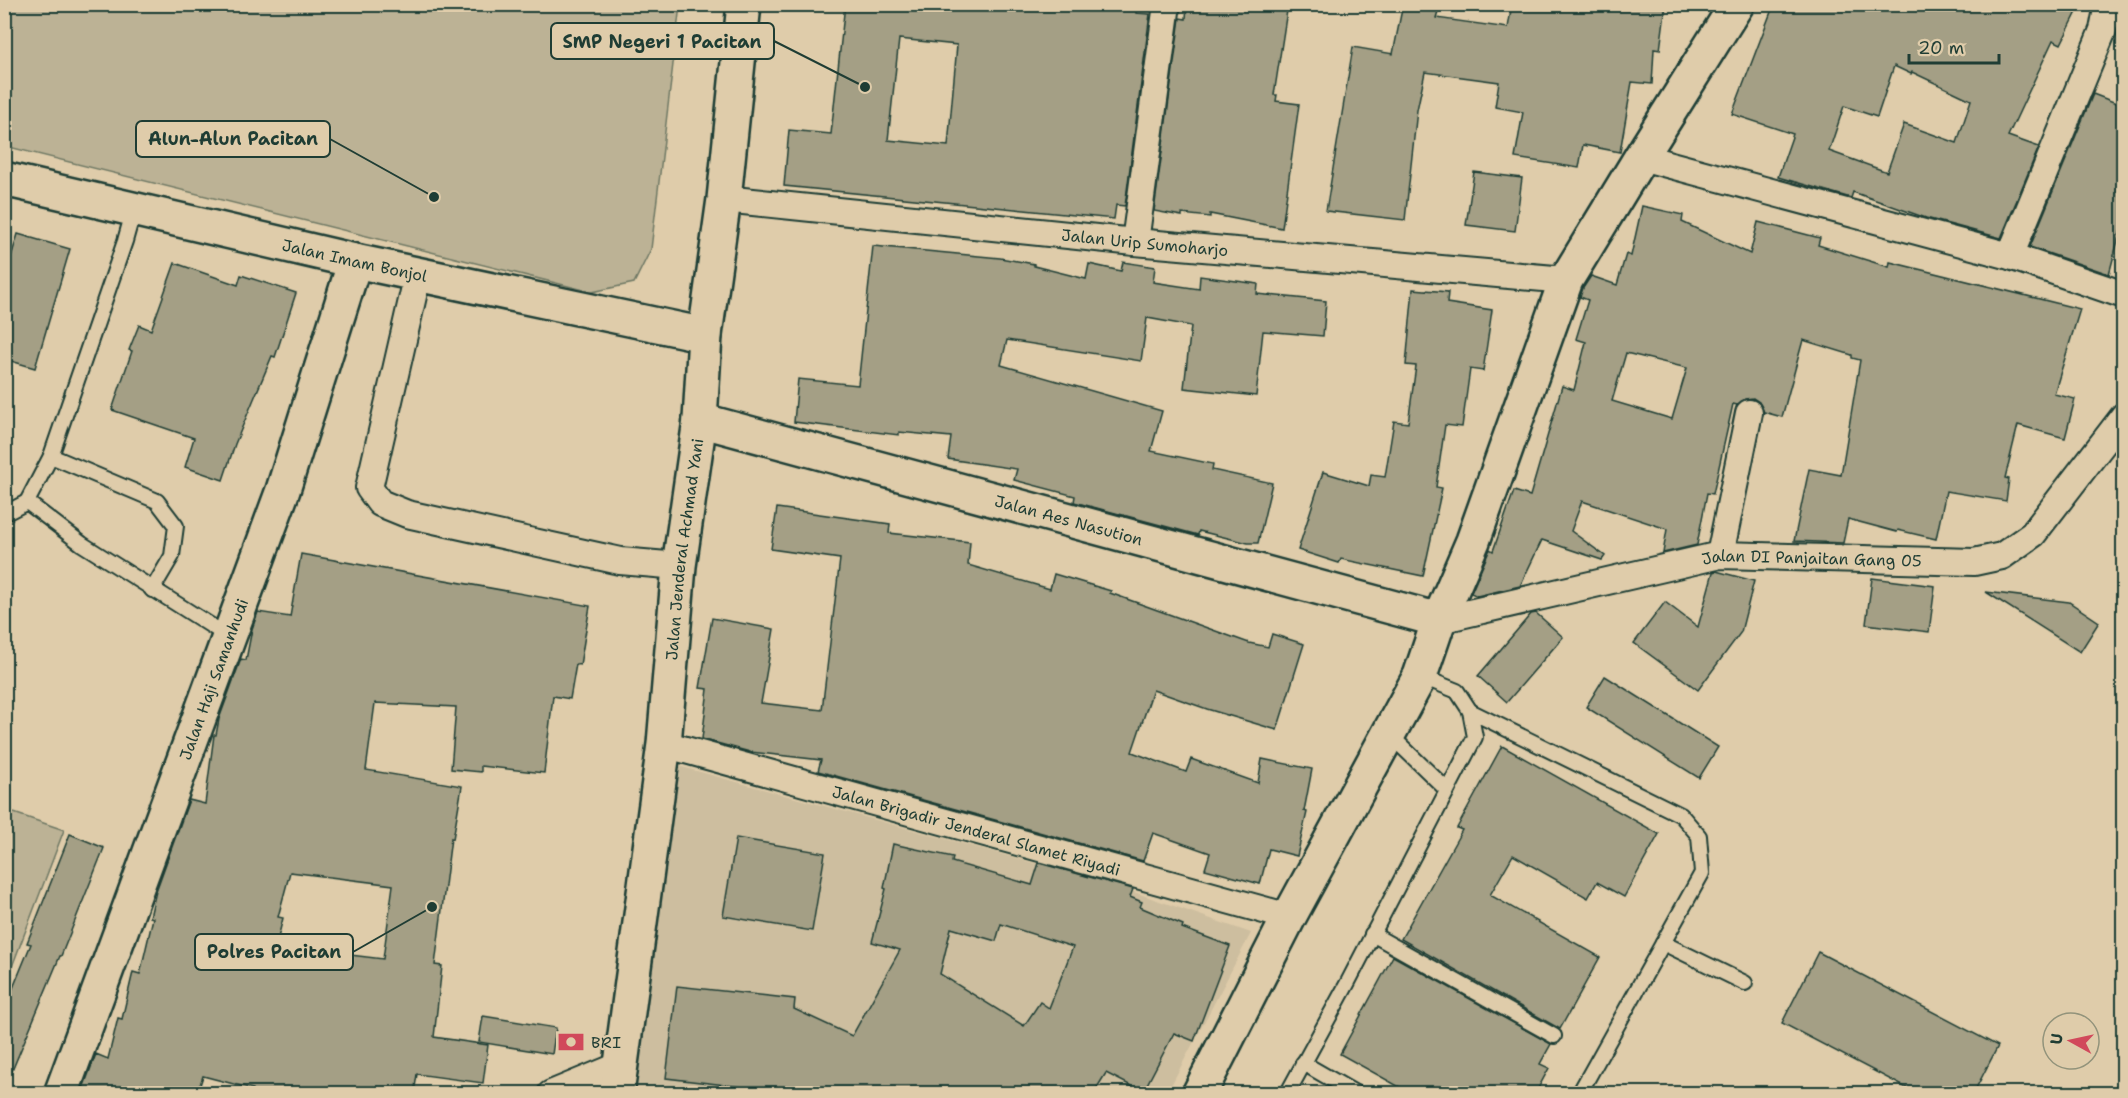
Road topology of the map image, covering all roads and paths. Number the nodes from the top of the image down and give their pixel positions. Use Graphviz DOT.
graph roads {
  1 [pos="744,4"];
  2 [pos="1167,4"];
  3 [pos="1737,4"];
  4 [pos="2108,4"];
  5 [pos="1641,157"];
  6 [pos="4,179"];
  7 [pos="724,199"];
  8 [pos="134,209"];
  9 [pos="1135,242"];
  10 [pos="2010,256"];
  11 [pos="355,261"];
  12 [pos="418,274"];
  13 [pos="1566,280"];
  14 [pos="2124,295"];
  15 [pos="705,335"];
  16 [pos="1749,412"];
  17 [pos="2124,416"];
  18 [pos="700,420"];
  19 [pos="51,456"];
  20 [pos="27,502"];
  21 [pos="4,514"];
  22 [pos="1720,555"];
  23 [pos="679,566"];
  24 [pos="152,590"];
  25 [pos="1439,620"];
  26 [pos="229,637"];
  27 [pos="1420,676"];
  28 [pos="1470,711"];
  29 [pos="1389,734"];
  30 [pos="664,744"];
  31 [pos="1447,789"];
  32 [pos="1289,917"];
  33 [pos="1372,934"];
  34 [pos="1663,943"];
  35 [pos="1745,983"];
  36 [pos="1554,1036"];
  37 [pos="1303,1063"];
  38 [pos="619,1079"];
  39 [pos="61,1094"];
  40 [pos="551,1094"];
  41 [pos="1198,1094"];
  42 [pos="1287,1094"];
  43 [pos="1357,1094"];
  44 [pos="1580,1094"];
  1 -- 7 [label="street, Jalan Jenderal Achmad Yani"];
  2 -- 9 [label="street"];
  3 -- 5 [label="street"];
  4 -- 10 [label="street"];
  5 -- 10 [label="street"];
  5 -- 13 [label="street"];
  6 -- 8 [label="street, Jalan Imam Bonjol"];
  7 -- 9 [label="street, Jalan Urip Sumoharjo"];
  7 -- 15 [label="street, Jalan Jenderal Achmad Yani"];
  8 -- 11 [label="street, Jalan Imam Bonjol"];
  8 -- 19 [label="lane"];
  9 -- 13 [label="street, Jalan Urip Sumoharjo"];
  10 -- 14 [label="street"];
  11 -- 12 [label="street, Jalan Imam Bonjol"];
  11 -- 26 [label="street, Jalan Haji Samanhudi"];
  12 -- 15 [label="street, Jalan Imam Bonjol"];
  12 -- 23 [label="street"];
  13 -- 25 [label="street"];
  15 -- 18 [label="street, Jalan Jenderal Achmad Yani"];
  16 -- 22 [label="street"];
  17 -- 22 [label="street, Jalan DI Panjaitan Gang 05"];
  18 -- 23 [label="street, Jalan Jenderal Achmad Yani"];
  18 -- 25 [label="street, Jalan Aes Nasution"];
  19 -- 20 [label="lane"];
  19 -- 24 [label="lane"];
  20 -- 21 [label="lane"];
  20 -- 24 [label="lane"];
  22 -- 25 [label="street, Jalan DI Panjaitan Gang 05"];
  23 -- 30 [label="street, Jalan Jenderal Achmad Yani"];
  24 -- 26 [label="lane"];
  25 -- 27 [label="street"];
  26 -- 39 [label="street, Jalan Haji Samanhudi"];
  27 -- 28 [label="lane"];
  27 -- 29 [label="street"];
  28 -- 31 [label="lane"];
  28 -- 34 [label="lane"];
  29 -- 31 [label="lane"];
  29 -- 32 [label="street"];
  30 -- 32 [label="street, Jalan Brigadir Jenderal Slamet Riyadi"];
  30 -- 38 [label="street, Jalan Jenderal Achmad Yani"];
  31 -- 33 [label="lane"];
  32 -- 41 [label="street"];
  33 -- 36 [label="lane"];
  33 -- 37 [label="lane"];
  34 -- 35 [label="lane"];
  34 -- 44 [label="lane"];
  37 -- 42 [label="lane"];
  37 -- 43 [label="lane"];
  38 -- 40 [label="street"];
}
